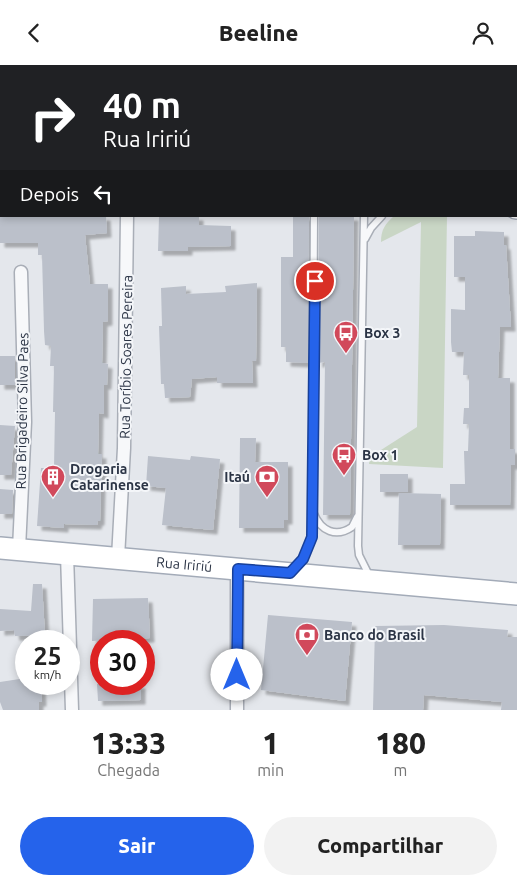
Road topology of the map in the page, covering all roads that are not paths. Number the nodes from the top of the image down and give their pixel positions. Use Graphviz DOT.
graph roads {
  1 [pos="128,217"];
  2 [pos="314,217"];
  3 [pos="364,217"];
  4 [pos="381,217"];
  5 [pos="365,240"];
  6 [pos="22,272"];
  7 [pos="313,511"];
  8 [pos="358,512"];
  9 [pos="9,548"];
  10 [pos="67,554"];
  11 [pos="118,558"];
  12 [pos="238,569"];
  13 [pos="290,573"];
  14 [pos="372,581"];
  15 [pos="517,594"];
  16 [pos="72,710"];
  17 [pos="236,710"];
  1 -- 11 [label="street, Rua Toríbio Soares Pereira"];
  2 -- 7 [label="lane"];
  3 -- 5 [label="lane"];
  4 -- 5 [label="lane"];
  5 -- 8 [label="lane"];
  6 -- 9 [label="street, Rua Brigadeiro Silva Paes"];
  7 -- 8 [label="lane"];
  7 -- 13 [label="lane"];
  8 -- 14 [label="lane"];
  9 -- 10 [label="main road, Rua Iririú"];
  10 -- 11 [label="main road, Rua Iririú"];
  10 -- 16 [label="street"];
  11 -- 12 [label="main road, Rua Iririú"];
  12 -- 13 [label="main road, Rua Iririú"];
  12 -- 17 [label="street"];
  13 -- 14 [label="main road, Rua Iririú"];
  14 -- 15 [label="main road, Rua Iririú"];
}
